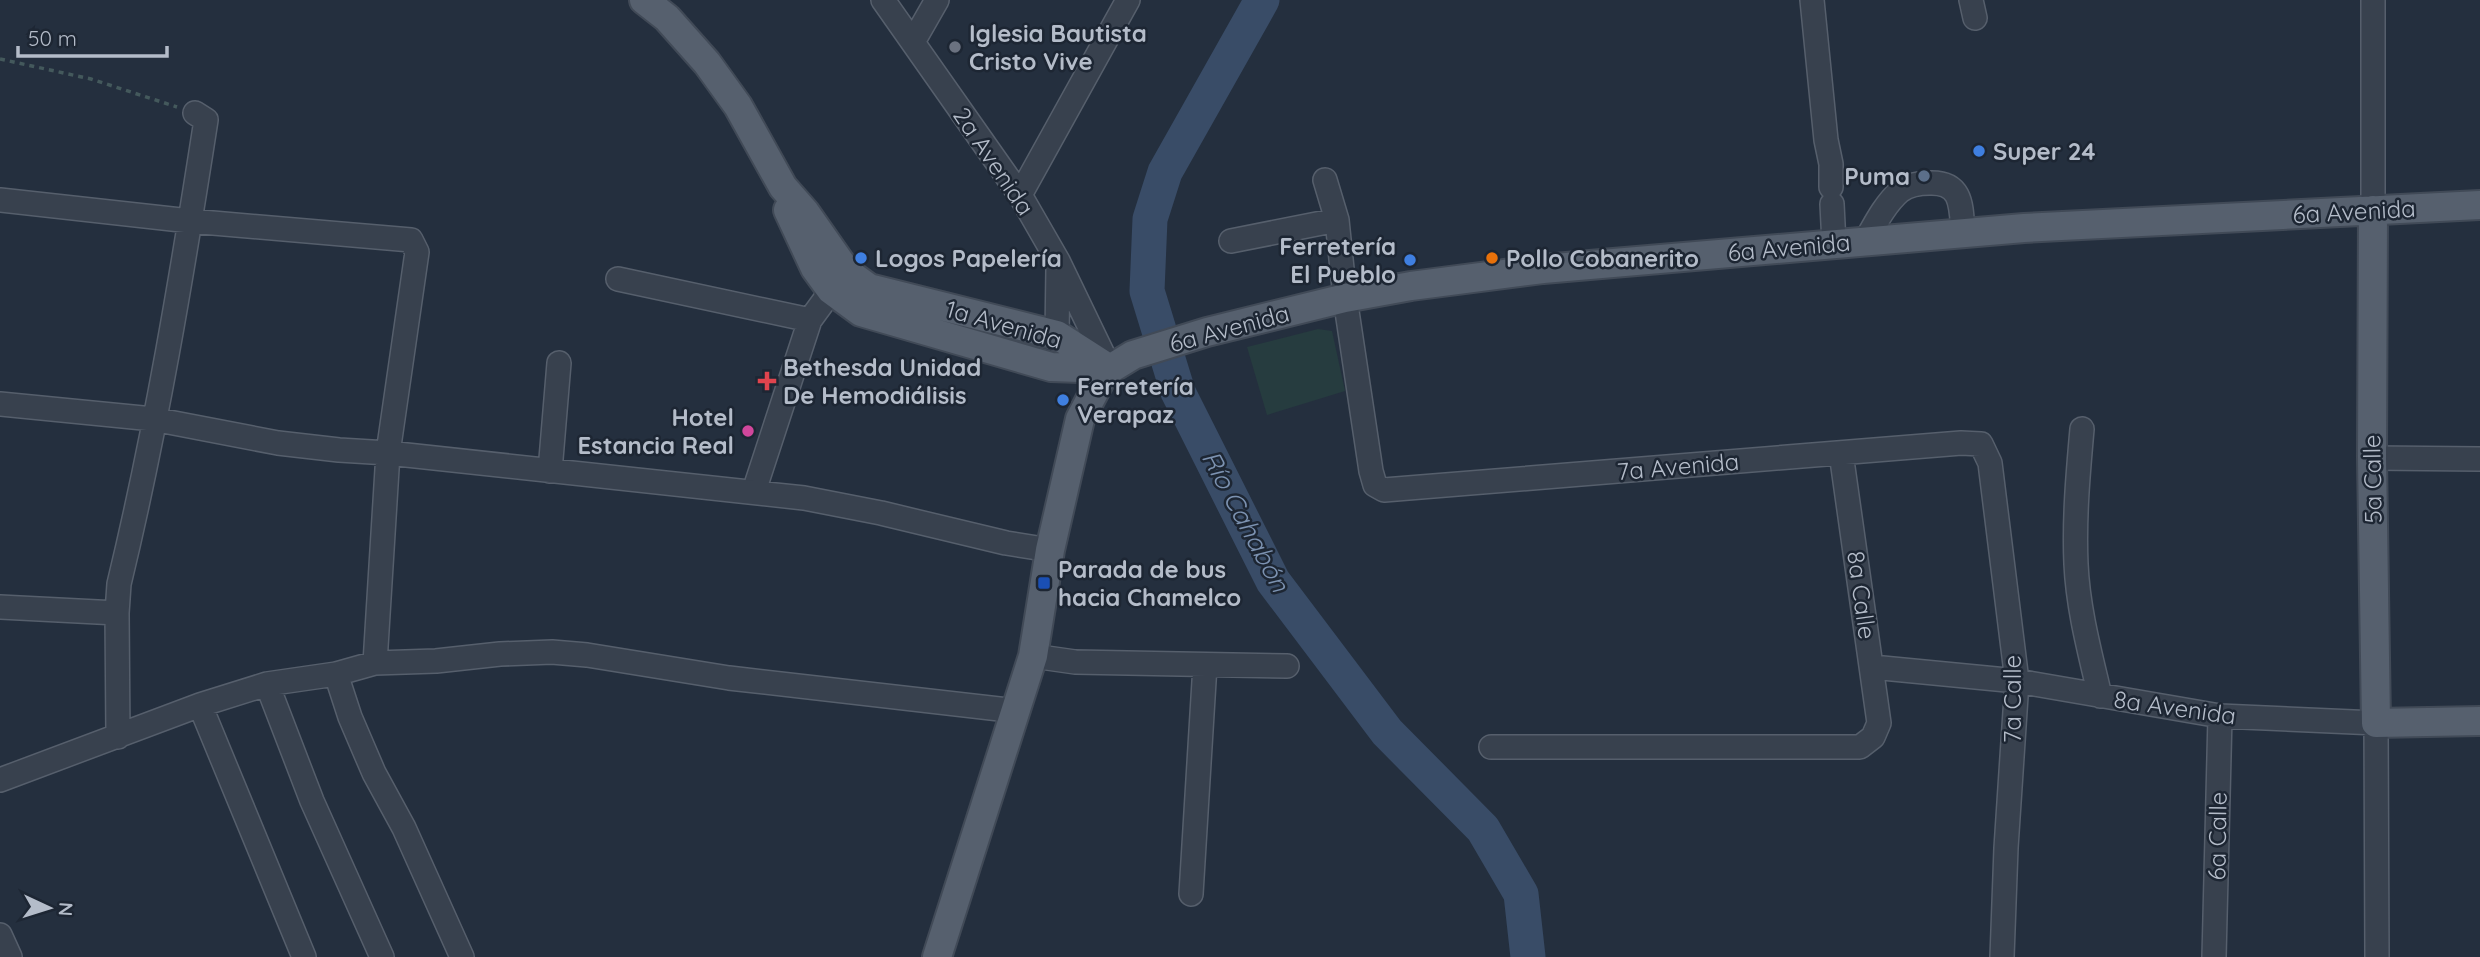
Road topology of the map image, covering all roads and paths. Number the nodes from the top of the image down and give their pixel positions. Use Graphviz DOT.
graph roads {
  1 [pos="644,0"];
  2 [pos="883,0"];
  3 [pos="937,0"];
  4 [pos="1128,0"];
  5 [pos="1812,0"];
  6 [pos="2373,0"];
  7 [pos="913,42"];
  8 [pos="0,59"];
  9 [pos="195,113"];
  10 [pos="1325,180"];
  11 [pos="1020,195"];
  12 [pos="1,204"];
  13 [pos="2480,205"];
  14 [pos="2373,210"];
  15 [pos="1336,220"];
  16 [pos="190,221"];
  17 [pos="1963,233"];
  18 [pos="1866,240"];
  19 [pos="1231,241"];
  20 [pos="1834,244"];
  21 [pos="1058,261"];
  22 [pos="618,279"];
  23 [pos="839,281"];
  24 [pos="1345,298"];
  25 [pos="810,320"];
  26 [pos="1057,335"];
  27 [pos="1122,362"];
  28 [pos="559,363"];
  29 [pos="0,404"];
  30 [pos="153,419"];
  31 [pos="2082,429"];
  32 [pos="1981,444"];
  33 [pos="388,453"];
  34 [pos="1842,453"];
  35 [pos="2372,458"];
  36 [pos="2480,459"];
  37 [pos="550,471"];
  38 [pos="754,491"];
  39 [pos="1050,550"];
  40 [pos="0,607"];
  41 [pos="117,613"];
  42 [pos="1033,656"];
  43 [pos="375,663"];
  44 [pos="1205,665"];
  45 [pos="1287,666"];
  46 [pos="1872,667"];
  47 [pos="336,674"];
  48 [pos="2017,681"];
  49 [pos="267,684"];
  50 [pos="2100,696"];
  51 [pos="200,705"];
  52 [pos="1017,711"];
  53 [pos="2220,716"];
  54 [pos="2480,721"];
  55 [pos="2376,723"];
  56 [pos="118,737"];
  57 [pos="1491,747"];
  58 [pos="0,780"];
  59 [pos="1191,894"];
  60 [pos="0,935"];
  61 [pos="10,957"];
  62 [pos="304,957"];
  63 [pos="382,957"];
  64 [pos="462,957"];
  65 [pos="937,957"];
  66 [pos="2002,957"];
  67 [pos="2214,957"];
  68 [pos="2376,957"];
  1 -- 23 [label="main road, 1a Avenida"];
  2 -- 7 [label="street, 2a Avenida"];
  3 -- 7 [label="street"];
  4 -- 11 [label="street"];
  5 -- 20 [label="street"];
  6 -- 14 [label="street, 5a Calle"];
  7 -- 11 [label="street, 2a Avenida"];
  8 -- 9 [label="path"];
  9 -- 16 [label="street"];
  10 -- 15 [label="street"];
  11 -- 21 [label="street, 2a Avenida"];
  12 -- 16 [label="street"];
  13 -- 14 [label="main road, 6a Avenida"];
  14 -- 17 [label="main road, 6a Avenida"];
  14 -- 35 [label="main road, 5a Calle"];
  15 -- 19 [label="street"];
  15 -- 24 [label="street"];
  16 -- 30 [label="street"];
  16 -- 33 [label="street"];
  17 -- 18 [label="main road, 6a Avenida"];
  17 -- 18 [label="street"];
  18 -- 20 [label="main road, 6a Avenida"];
  20 -- 24 [label="main road, 6a Avenida"];
  21 -- 26 [label="street"];
  21 -- 27 [label="street, 2a Avenida"];
  22 -- 25 [label="street"];
  23 -- 25 [label="street"];
  23 -- 26 [label="main road, 1a Avenida"];
  23 -- 27 [label="main road, 1a Avenida"];
  24 -- 27 [label="main road, 6a Avenida"];
  24 -- 34 [label="street, 7a Avenida"];
  25 -- 38 [label="street"];
  26 -- 27 [label="main road, 1a Avenida"];
  27 -- 39 [label="main road"];
  28 -- 37 [label="street"];
  29 -- 30 [label="street"];
  30 -- 33 [label="street"];
  30 -- 41 [label="street"];
  31 -- 50 [label="street"];
  32 -- 34 [label="street, 7a Avenida"];
  32 -- 48 [label="street, 7a Calle"];
  33 -- 37 [label="street"];
  33 -- 43 [label="street"];
  34 -- 46 [label="street, 8a Calle"];
  35 -- 36 [label="street"];
  35 -- 55 [label="main road, 5a Calle"];
  37 -- 38 [label="street"];
  38 -- 39 [label="street"];
  39 -- 42 [label="main road"];
  40 -- 41 [label="street"];
  41 -- 56 [label="street"];
  42 -- 44 [label="street"];
  42 -- 52 [label="main road"];
  43 -- 47 [label="street"];
  43 -- 52 [label="street"];
  44 -- 45 [label="street"];
  44 -- 59 [label="street"];
  46 -- 48 [label="street, 8a Avenida"];
  46 -- 57 [label="street, 8a Calle"];
  47 -- 49 [label="street"];
  47 -- 64 [label="street"];
  48 -- 50 [label="street, 8a Avenida"];
  48 -- 66 [label="street, 7a Calle"];
  49 -- 51 [label="street"];
  49 -- 63 [label="street"];
  50 -- 53 [label="street, 8a Avenida"];
  51 -- 56 [label="street"];
  51 -- 62 [label="street"];
  52 -- 65 [label="main road"];
  53 -- 55 [label="street, 8a Avenida"];
  53 -- 67 [label="street, 6a Calle"];
  54 -- 55 [label="main road, 8a Avenida"];
  55 -- 68 [label="street, 5a Calle"];
  56 -- 58 [label="street"];
  60 -- 61 [label="street"];
}
